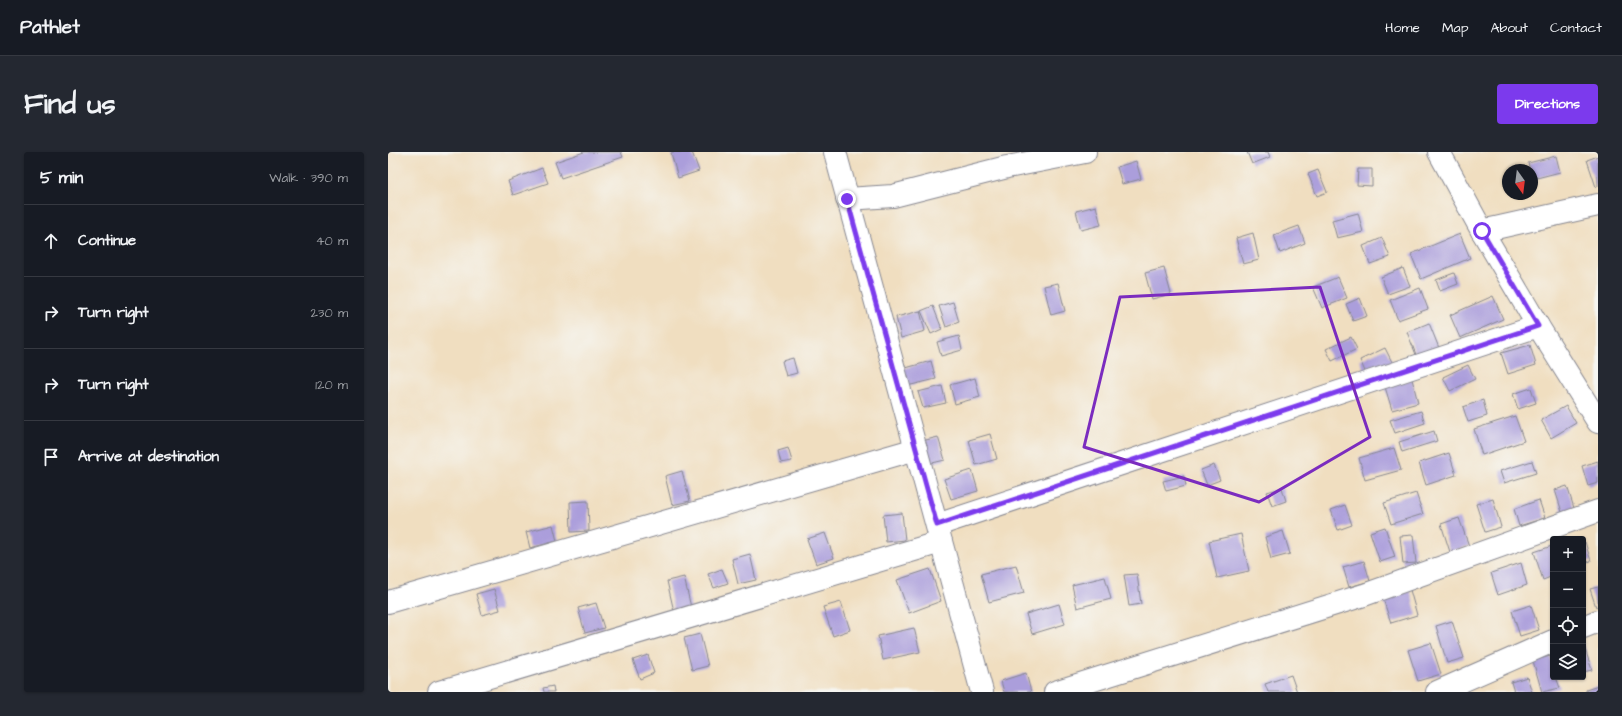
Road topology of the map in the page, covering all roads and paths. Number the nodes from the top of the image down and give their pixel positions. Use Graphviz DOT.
graph roads {
  1 [pos="834,152"];
  2 [pos="1084,152"];
  3 [pos="1439,152"];
  4 [pos="847,199"];
  5 [pos="1598,205"];
  6 [pos="1482,231"];
  7 [pos="1538,326"];
  8 [pos="1598,422"];
  9 [pos="916,449"];
  10 [pos="1598,511"];
  11 [pos="939,533"];
  12 [pos="388,602"];
  13 [pos="1598,621"];
  14 [pos="1586,626"];
  15 [pos="1550,642"];
  16 [pos="439,692"];
  17 [pos="982,692"];
  18 [pos="1055,692"];
  19 [pos="1437,692"];
  1 -- 4 [label="street"];
  2 -- 4 [label="street"];
  3 -- 6 [label="street"];
  4 -- 9 [label="street"];
  5 -- 6 [label="street"];
  6 -- 7 [label="street"];
  7 -- 8 [label="street"];
  7 -- 11 [label="street"];
  9 -- 11 [label="street"];
  9 -- 12 [label="street"];
  10 -- 18 [label="street"];
  11 -- 16 [label="street"];
  11 -- 17 [label="street"];
  13 -- 14 [label="street"];
  15 -- 19 [label="street"];
}
